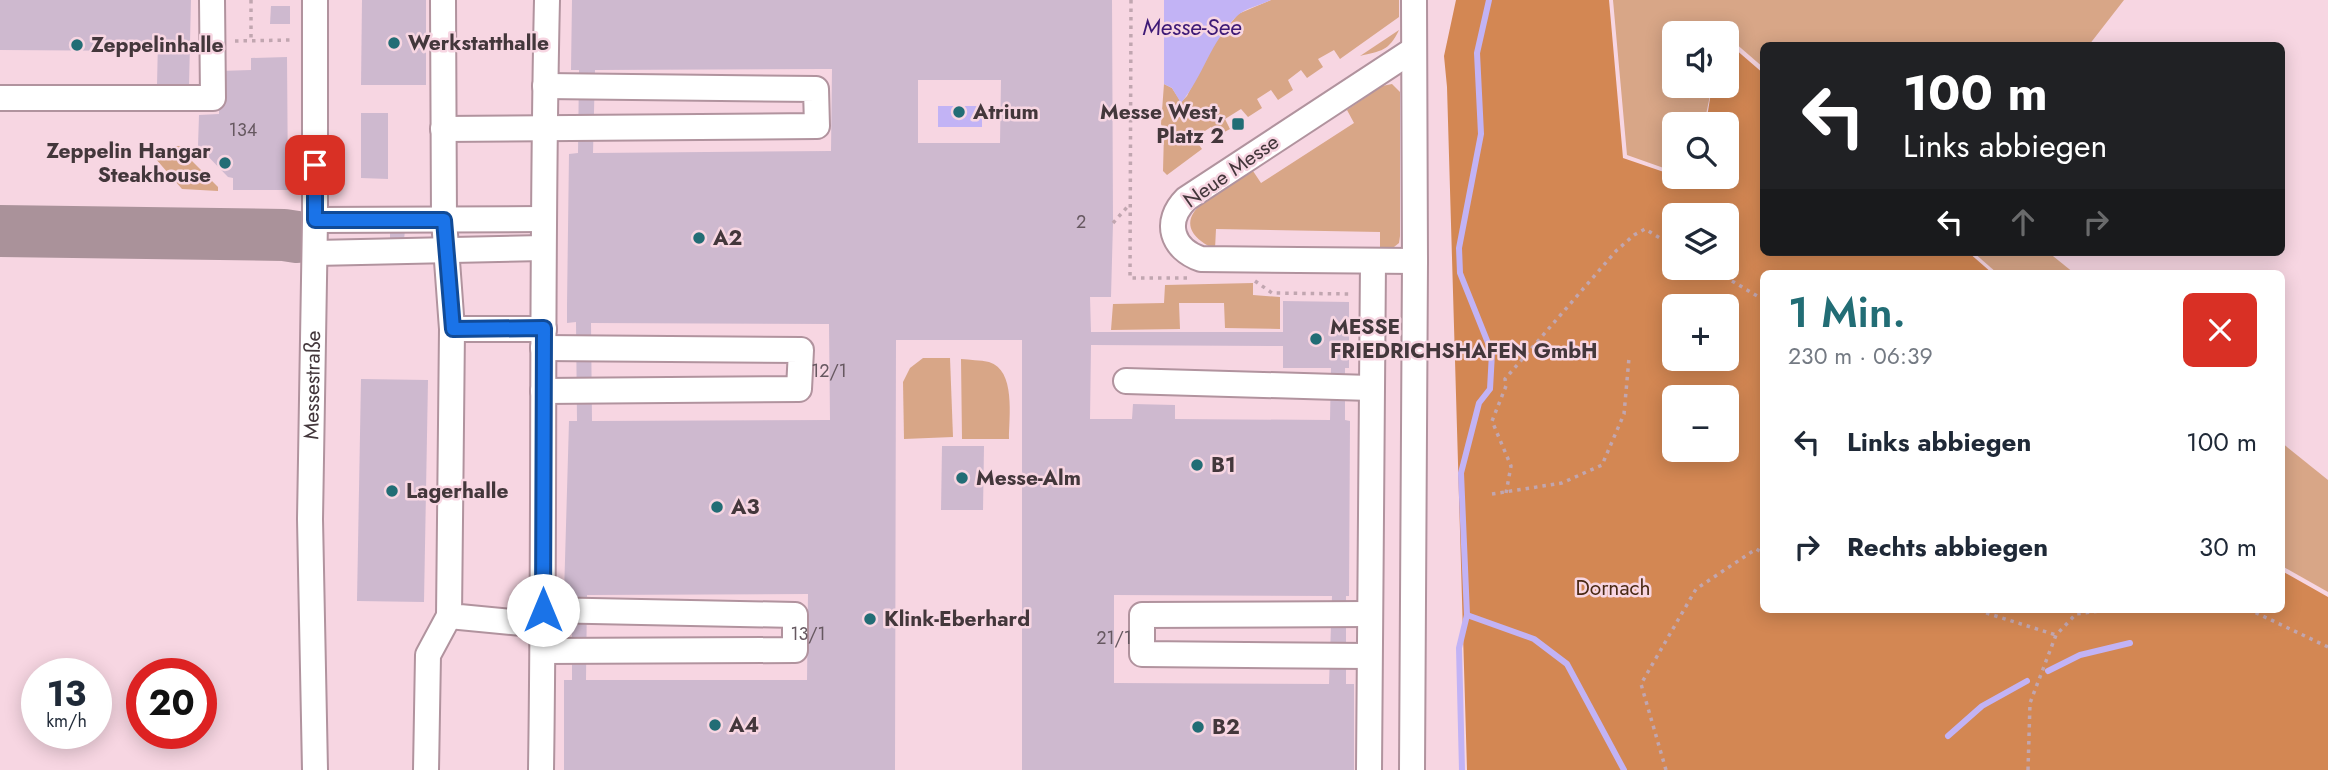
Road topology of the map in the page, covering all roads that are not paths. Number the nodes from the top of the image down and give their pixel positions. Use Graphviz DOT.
graph roads {
  1 [pos="212,0"];
  2 [pos="316,0"];
  3 [pos="443,0"];
  4 [pos="547,0"];
  5 [pos="1414,0"];
  6 [pos="1413,50"];
  7 [pos="545,86"];
  8 [pos="0,98"];
  9 [pos="543,128"];
  10 [pos="443,129"];
  11 [pos="543,219"];
  12 [pos="444,220"];
  13 [pos="311,236"];
  14 [pos="544,247"];
  15 [pos="445,251"];
  16 [pos="1373,261"];
  17 [pos="1415,261"];
  18 [pos="453,329"];
  19 [pos="544,338"];
  20 [pos="1126,381"];
  21 [pos="1371,388"];
  22 [pos="543,391"];
  23 [pos="1369,614"];
  24 [pos="449,616"];
  25 [pos="543,617"];
  26 [pos="543,651"];
  27 [pos="1369,656"];
  28 [pos="315,770"];
  29 [pos="426,770"];
  30 [pos="541,770"];
  31 [pos="1368,770"];
  32 [pos="1412,770"];
  1 -- 8 [label="street"];
  2 -- 13 [label="street, Messestraße"];
  3 -- 10 [label="street"];
  4 -- 7 [label="street"];
  5 -- 6 [label="street"];
  6 -- 16 [label="street, Neue Messe"];
  6 -- 17 [label="street"];
  7 -- 9 [label="street"];
  7 -- 9 [label="street"];
  9 -- 10 [label="street"];
  9 -- 11 [label="street"];
  10 -- 12 [label="street"];
  11 -- 12 [label="street"];
  11 -- 14 [label="street"];
  12 -- 13 [label="street"];
  12 -- 15 [label="street"];
  13 -- 15 [label="street"];
  13 -- 28 [label="street, Messestraße"];
  14 -- 15 [label="street"];
  14 -- 19 [label="street"];
  15 -- 18 [label="street"];
  16 -- 17 [label="street, Neue Messe"];
  16 -- 21 [label="street"];
  17 -- 32 [label="street"];
  18 -- 19 [label="street"];
  18 -- 24 [label="street"];
  19 -- 22 [label="street"];
  19 -- 22 [label="street"];
  20 -- 21 [label="street"];
  21 -- 23 [label="street"];
  22 -- 25 [label="street"];
  23 -- 27 [label="street"];
  23 -- 27 [label="street"];
  24 -- 25 [label="street"];
  24 -- 29 [label="street"];
  25 -- 26 [label="street"];
  25 -- 26 [label="street"];
  26 -- 30 [label="street"];
  27 -- 31 [label="street"];
}
